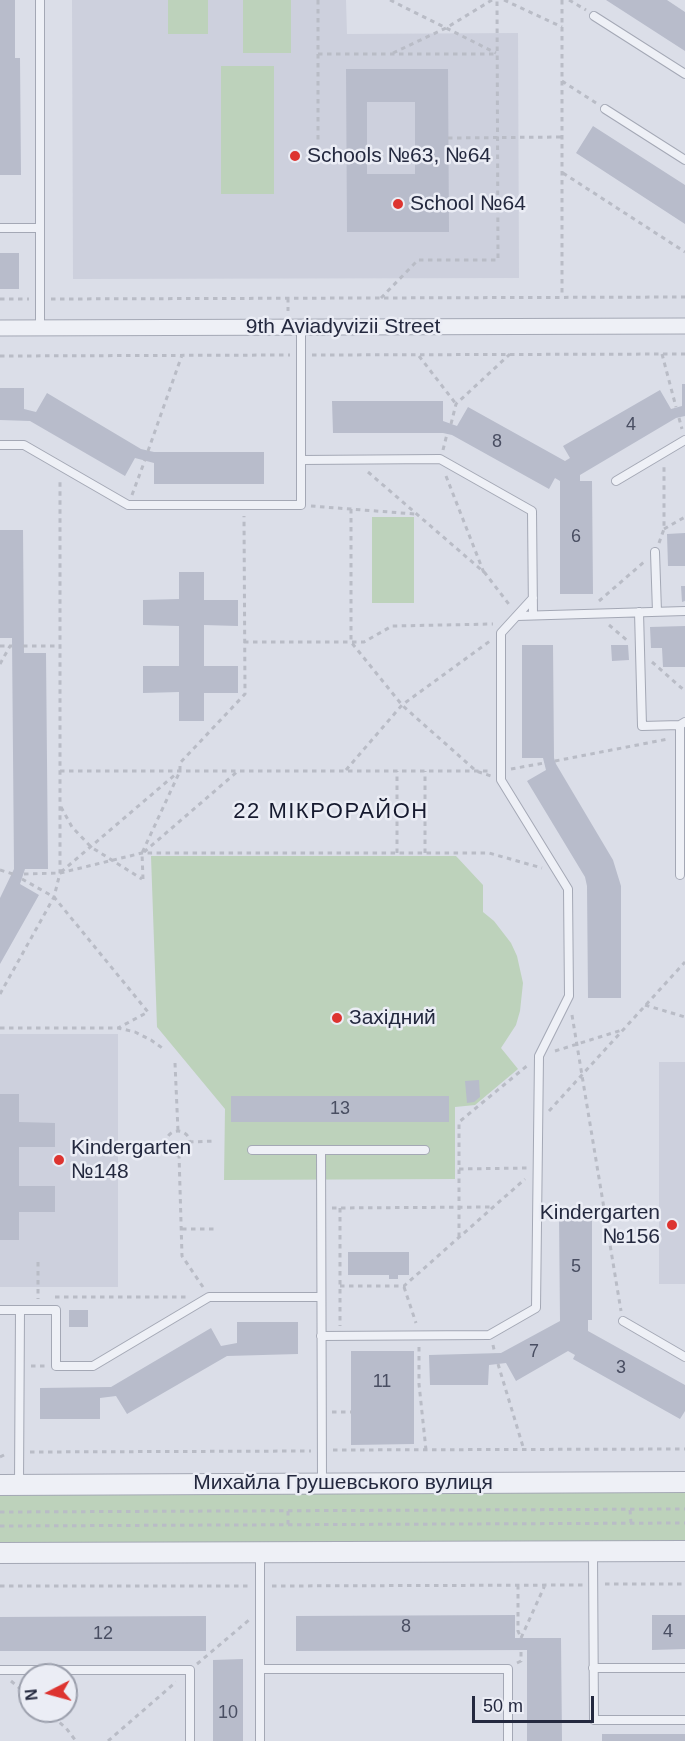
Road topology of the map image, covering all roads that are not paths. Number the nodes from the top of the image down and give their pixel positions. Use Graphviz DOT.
graph roads {
  1 [pos="40,0"];
  2 [pos="594,16"];
  3 [pos="685,74"];
  4 [pos="605,109"];
  5 [pos="685,160"];
  6 [pos="0,228"];
  7 [pos="40,228"];
  8 [pos="685,326"];
  9 [pos="40,327"];
  10 [pos="301,327"];
  11 [pos="0,328"];
  12 [pos="685,440"];
  13 [pos="0,445"];
  14 [pos="301,460"];
  15 [pos="616,481"];
  16 [pos="655,552"];
  17 [pos="533,598"];
  18 [pos="685,611"];
  19 [pos="639,612"];
  20 [pos="657,612"];
  21 [pos="533,615"];
  22 [pos="517,616"];
  23 [pos="682,723"];
  24 [pos="680,875"];
  25 [pos="252,1150"];
  26 [pos="321,1150"];
  27 [pos="425,1150"];
  28 [pos="321,1297"];
  29 [pos="0,1310"];
  30 [pos="20,1310"];
  31 [pos="622,1321"];
  32 [pos="321,1336"];
  33 [pos="685,1357"];
  34 [pos="685,1482"];
  35 [pos="322,1483"];
  36 [pos="10,1485"];
  37 [pos="593,1551"];
  38 [pos="685,1551"];
  39 [pos="260,1552"];
  40 [pos="0,1553"];
  41 [pos="593,1668"];
  42 [pos="685,1668"];
  43 [pos="260,1669"];
  44 [pos="0,1670"];
  45 [pos="685,1720"];
  46 [pos="190,1741"];
  47 [pos="260,1741"];
  48 [pos="508,1741"];
  1 -- 7 [label="lane"];
  2 -- 3 [label="lane"];
  4 -- 5 [label="lane"];
  6 -- 7 [label="lane"];
  7 -- 9 [label="lane"];
  8 -- 10 [label="street, 9th Aviadyvizii Street"];
  9 -- 10 [label="street, 9th Aviadyvizii Street"];
  9 -- 11 [label="street, 9th Aviadyvizii Street"];
  10 -- 14 [label="lane"];
  12 -- 15 [label="lane"];
  13 -- 14 [label="lane"];
  14 -- 17 [label="lane"];
  16 -- 20 [label="lane"];
  17 -- 21 [label="lane"];
  17 -- 22 [label="lane"];
  18 -- 20 [label="lane"];
  19 -- 20 [label="lane"];
  19 -- 21 [label="lane"];
  19 -- 23 [label="lane"];
  21 -- 22 [label="lane"];
  22 -- 32 [label="lane"];
  23 -- 24 [label="lane"];
  25 -- 26 [label="lane"];
  26 -- 27 [label="lane"];
  26 -- 28 [label="lane"];
  28 -- 30 [label="lane"];
  28 -- 32 [label="lane"];
  29 -- 30 [label="lane"];
  30 -- 36 [label="lane"];
  31 -- 33 [label="lane"];
  32 -- 35 [label="lane"];
  34 -- 35 [label="street, Михайла Грушевського вулиця"];
  35 -- 36 [label="street, Михайла Грушевського вулиця"];
  37 -- 38 [label="street"];
  37 -- 39 [label="street"];
  37 -- 41 [label="lane"];
  39 -- 40 [label="street"];
  39 -- 43 [label="lane"];
  41 -- 42 [label="lane"];
  41 -- 45 [label="lane"];
  43 -- 47 [label="lane"];
  43 -- 48 [label="lane"];
  44 -- 46 [label="lane"];
}
